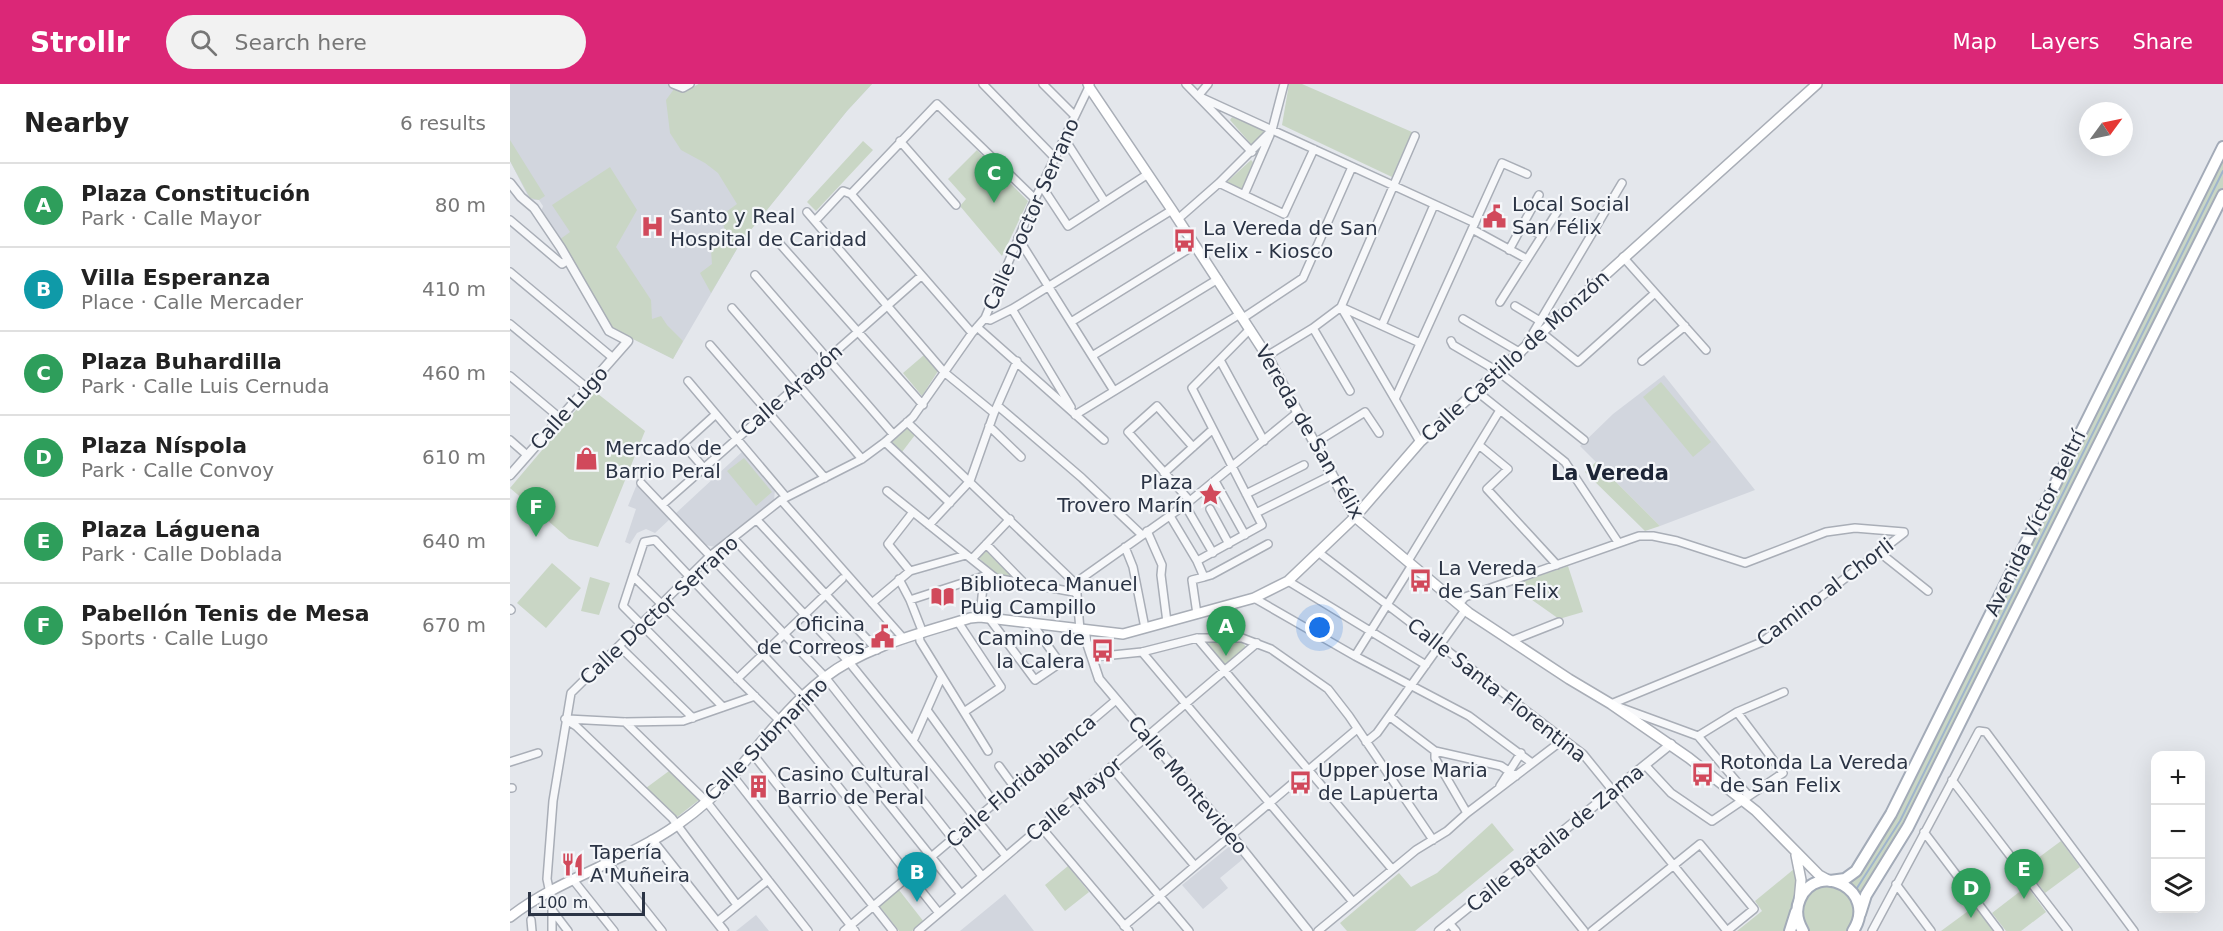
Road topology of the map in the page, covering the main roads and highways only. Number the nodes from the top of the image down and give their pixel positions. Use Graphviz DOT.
graph roads {
  1 [pos="1817,84"];
  2 [pos="1088,85"];
  3 [pos="2223,147"];
  4 [pos="2223,195"];
  5 [pos="1355,517"];
  6 [pos="1792,848"];
  7 [pos="1830,881"];
  8 [pos="1798,906"];
  9 [pos="510,917"];
  10 [pos="1859,917"];
  11 [pos="1790,931"];
  12 [pos="1803,931"];
  13 [pos="1853,931"];
  14 [pos="1859,931"];
  1 -- 5 [label="main road, Calle Castillo de Monzón"];
  2 -- 5 [label="main road, Vereda de San Félix"];
  3 -- 7 [label="main road, Avenida Víctor Beltrí"];
  4 -- 10 [label="main road, Avenida Víctor Beltrí"];
  5 -- 6 [label="main road, Vereda de San Félix"];
  5 -- 9 [label="main road, Calle Submarino"];
  6 -- 7 [label="main road, Vereda de San Félix"];
  6 -- 8 [label="main road"];
  7 -- 8 [label="main road, Avenida Víctor Beltrí"];
  7 -- 10 [label="main road"];
  8 -- 11 [label="main road"];
  8 -- 12 [label="main road"];
  10 -- 13 [label="main road, Avenida Víctor Beltrí"];
  10 -- 14 [label="main road"];
}
